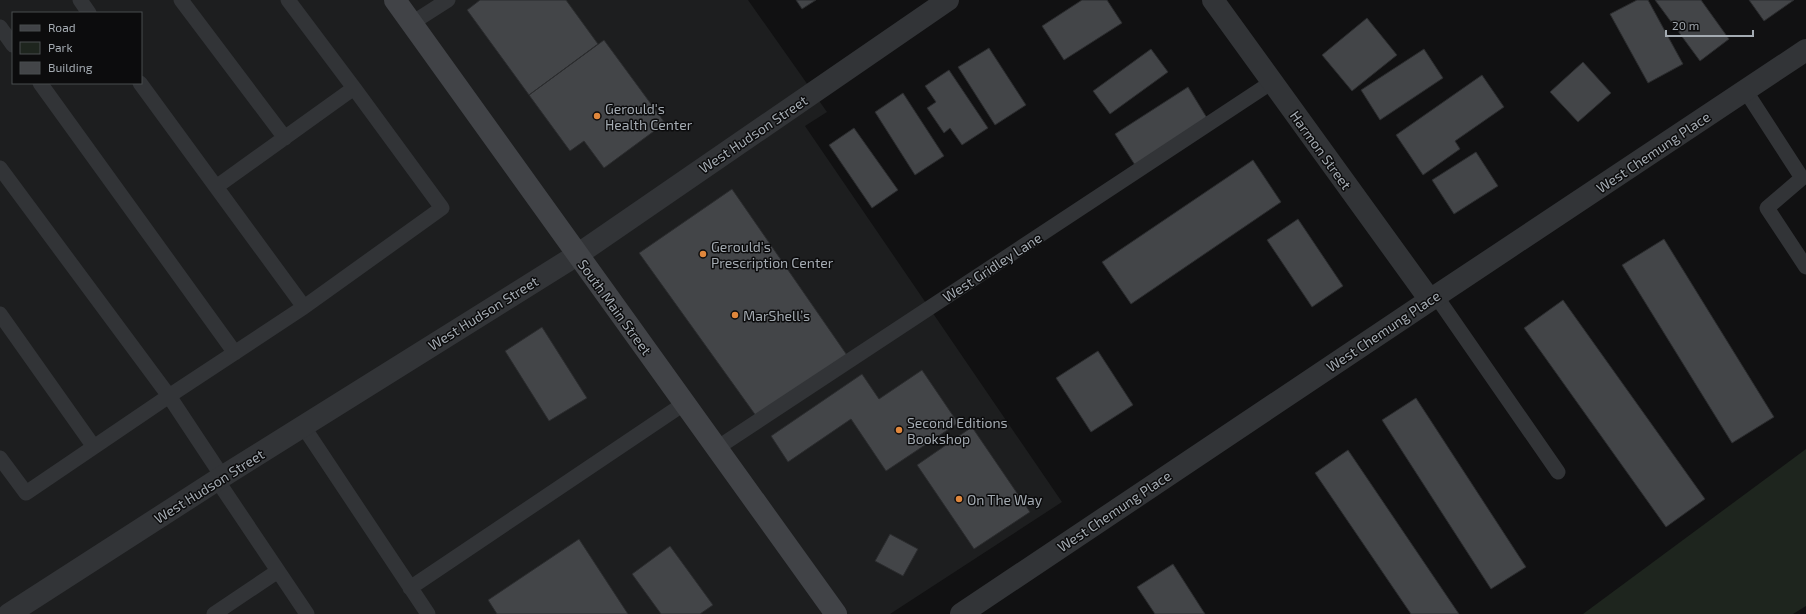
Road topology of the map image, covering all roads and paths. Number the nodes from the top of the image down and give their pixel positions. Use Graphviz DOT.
graph roads {
  1 [pos="80,0"];
  2 [pos="181,0"];
  3 [pos="288,0"];
  4 [pos="395,0"];
  5 [pos="448,0"];
  6 [pos="948,0"];
  7 [pos="1212,0"];
  8 [pos="88,12"];
  9 [pos="412,23"];
  10 [pos="0,27"];
  11 [pos="12,44"];
  12 [pos="1806,50"];
  13 [pos="1272,82"];
  14 [pos="41,84"];
  15 [pos="141,84"];
  16 [pos="354,88"];
  17 [pos="1745,90"];
  18 [pos="286,138"];
  19 [pos="0,168"];
  20 [pos="1804,178"];
  21 [pos="216,187"];
  22 [pos="577,255"];
  23 [pos="1806,267"];
  24 [pos="1433,298"];
  25 [pos="304,307"];
  26 [pos="0,314"];
  27 [pos="235,352"];
  28 [pos="169,396"];
  29 [pos="685,403"];
  30 [pos="303,426"];
  31 [pos="712,441"];
  32 [pos="94,447"];
  33 [pos="0,458"];
  34 [pos="1558,472"];
  35 [pos="220,478"];
  36 [pos="278,571"];
  37 [pos="410,588"];
  38 [pos="9,614"];
  39 [pos="214,614"];
  40 [pos="307,614"];
  41 [pos="428,614"];
  42 [pos="836,614"];
  43 [pos="961,614"];
  1 -- 8 [label="lane"];
  2 -- 18 [label="lane"];
  3 -- 16 [label="lane"];
  4 -- 9 [label="main road, South Main Street"];
  5 -- 9 [label="lane"];
  6 -- 22 [label="street, West Hudson Street"];
  7 -- 13 [label="street, Harmon Street"];
  9 -- 22 [label="main road, South Main Street"];
  10 -- 11 [label="lane"];
  12 -- 17 [label="street, West Chemung Place"];
  13 -- 24 [label="street, Harmon Street"];
  13 -- 31 [label="lane, West Gridley Lane"];
  14 -- 27 [label="lane"];
  15 -- 21 [label="lane"];
  16 -- 18 [label="lane"];
  16 -- 25 [label="lane"];
  17 -- 20 [label="lane"];
  17 -- 24 [label="street, West Chemung Place"];
  18 -- 21 [label="lane"];
  19 -- 28 [label="lane"];
  20 -- 23 [label="lane"];
  21 -- 25 [label="lane"];
  22 -- 29 [label="main road, South Main Street"];
  22 -- 30 [label="street, West Hudson Street"];
  24 -- 34 [label="lane"];
  24 -- 43 [label="street, West Chemung Place"];
  25 -- 27 [label="lane"];
  26 -- 32 [label="lane"];
  27 -- 28 [label="lane"];
  28 -- 32 [label="lane"];
  28 -- 35 [label="lane"];
  29 -- 31 [label="main road, South Main Street"];
  29 -- 37 [label="lane"];
  30 -- 35 [label="street, West Hudson Street"];
  30 -- 37 [label="lane"];
  31 -- 42 [label="main road, South Main Street"];
  32 -- 33 [label="lane"];
  35 -- 36 [label="lane"];
  35 -- 38 [label="street, West Hudson Street"];
  36 -- 39 [label="lane"];
  36 -- 40 [label="lane"];
  37 -- 41 [label="lane"];
}
